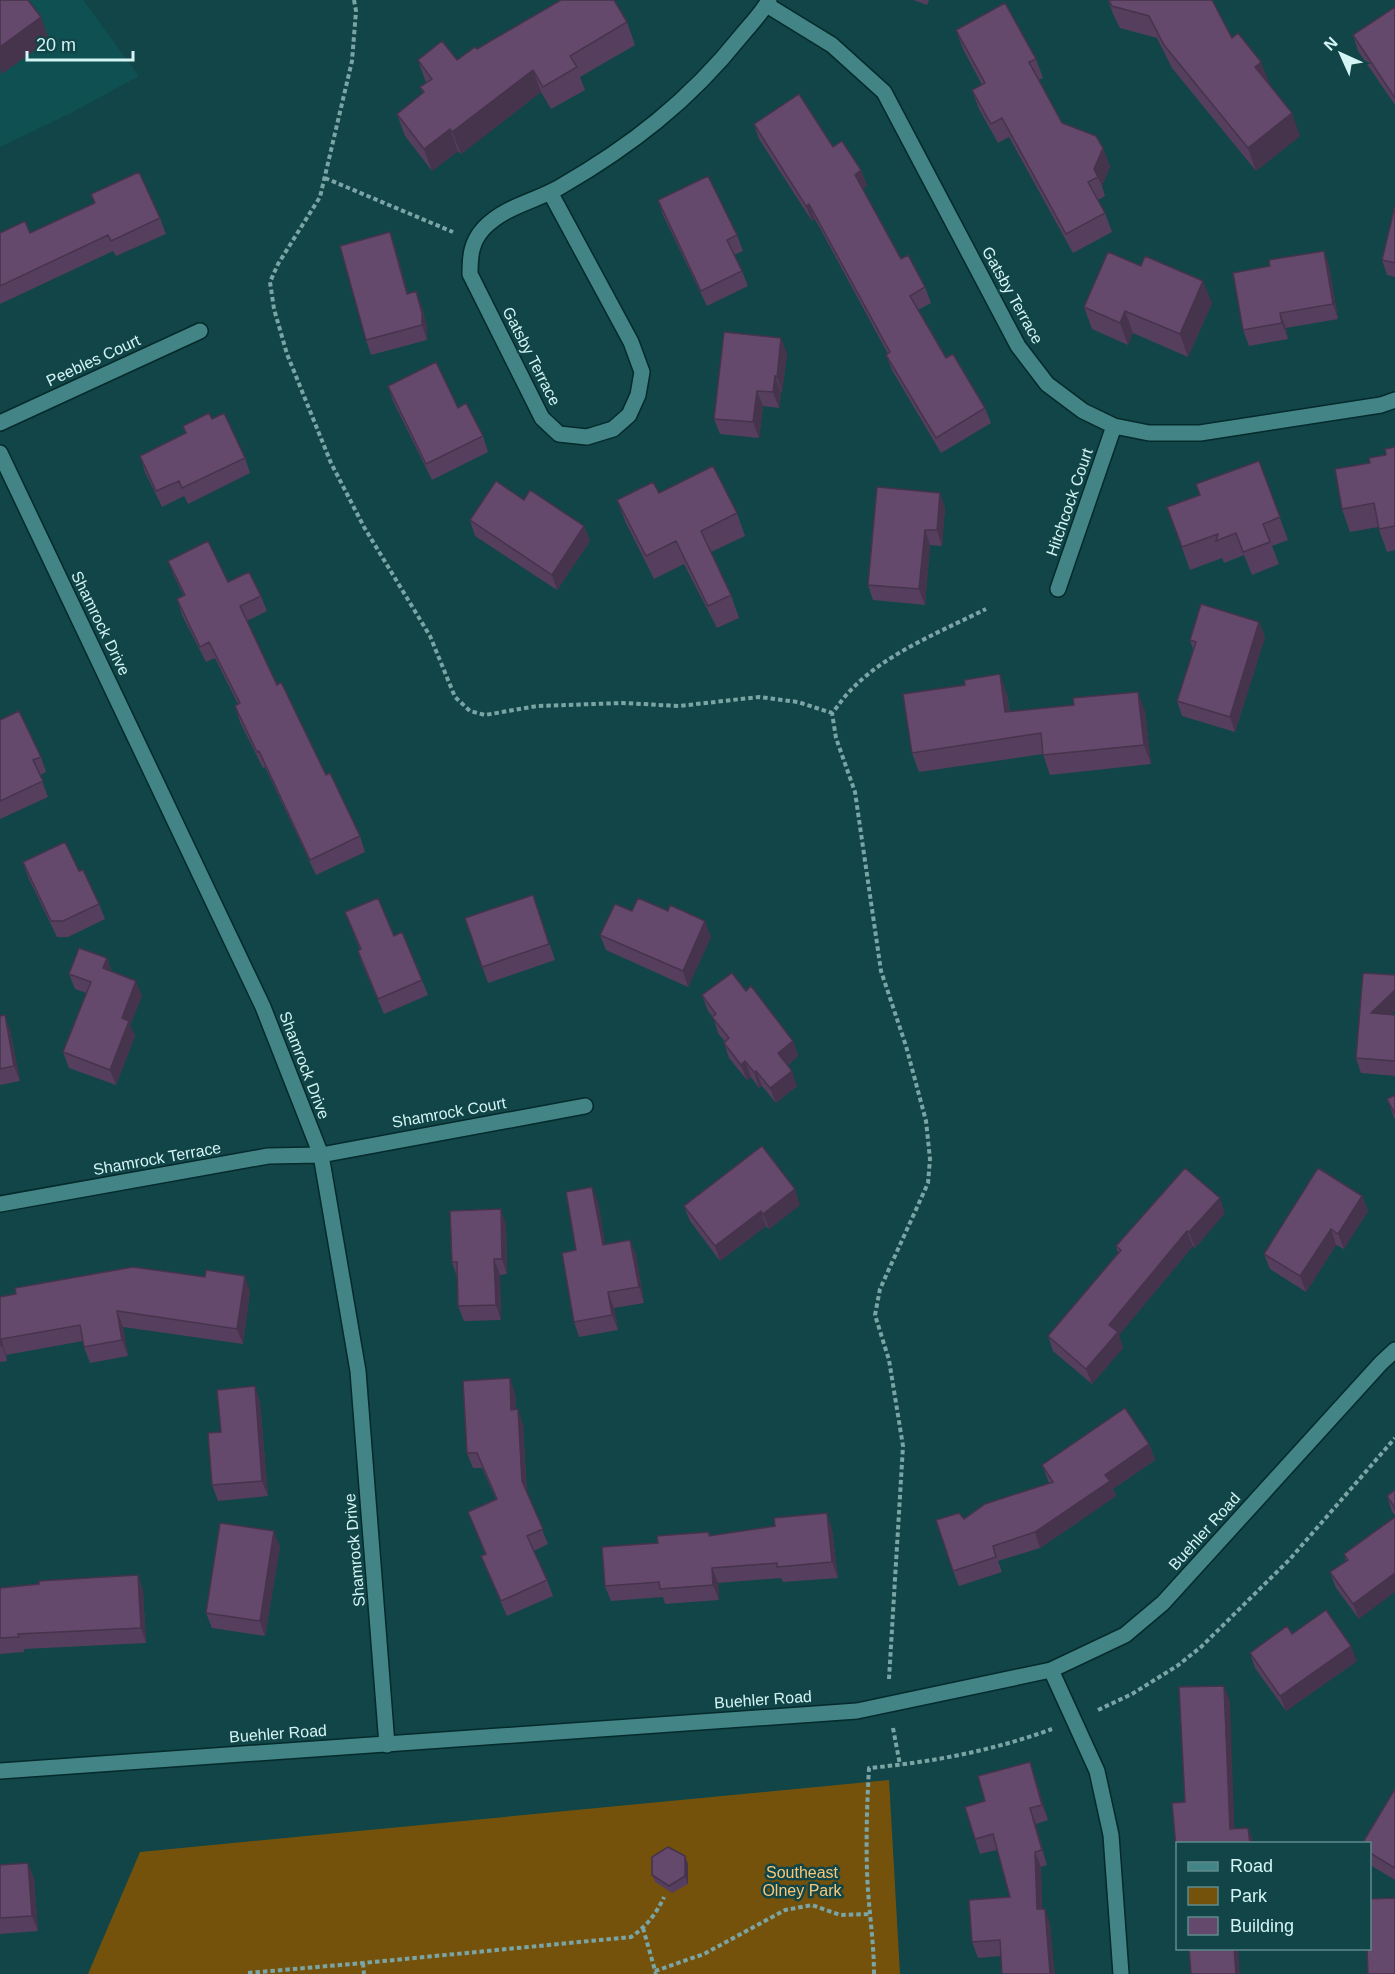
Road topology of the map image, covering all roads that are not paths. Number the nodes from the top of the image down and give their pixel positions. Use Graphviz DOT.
graph roads {
  1 [pos="768,2"];
  2 [pos="550,192"];
  3 [pos="200,331"];
  4 [pos="1395,400"];
  5 [pos="0,423"];
  6 [pos="1114,426"];
  7 [pos="0,453"];
  8 [pos="1058,589"];
  9 [pos="585,1106"];
  10 [pos="321,1155"];
  11 [pos="0,1204"];
  12 [pos="1395,1350"];
  13 [pos="1051,1670"];
  14 [pos="387,1744"];
  15 [pos="0,1771"];
  16 [pos="1121,1974"];
  1 -- 2 [label="street, Gatsby Terrace"];
  1 -- 6 [label="street, Gatsby Terrace"];
  2 -- 2 [label="street, Gatsby Terrace"];
  3 -- 5 [label="street, Peebles Court"];
  4 -- 6 [label="street, Gatsby Terrace"];
  6 -- 8 [label="street, Hitchcock Court"];
  7 -- 10 [label="street, Shamrock Drive"];
  9 -- 10 [label="street, Shamrock Court"];
  10 -- 11 [label="street, Shamrock Terrace"];
  10 -- 14 [label="street, Shamrock Drive"];
  12 -- 13 [label="street, Buehler Road"];
  13 -- 14 [label="street, Buehler Road"];
  13 -- 16 [label="street"];
  14 -- 15 [label="street, Buehler Road"];
}
